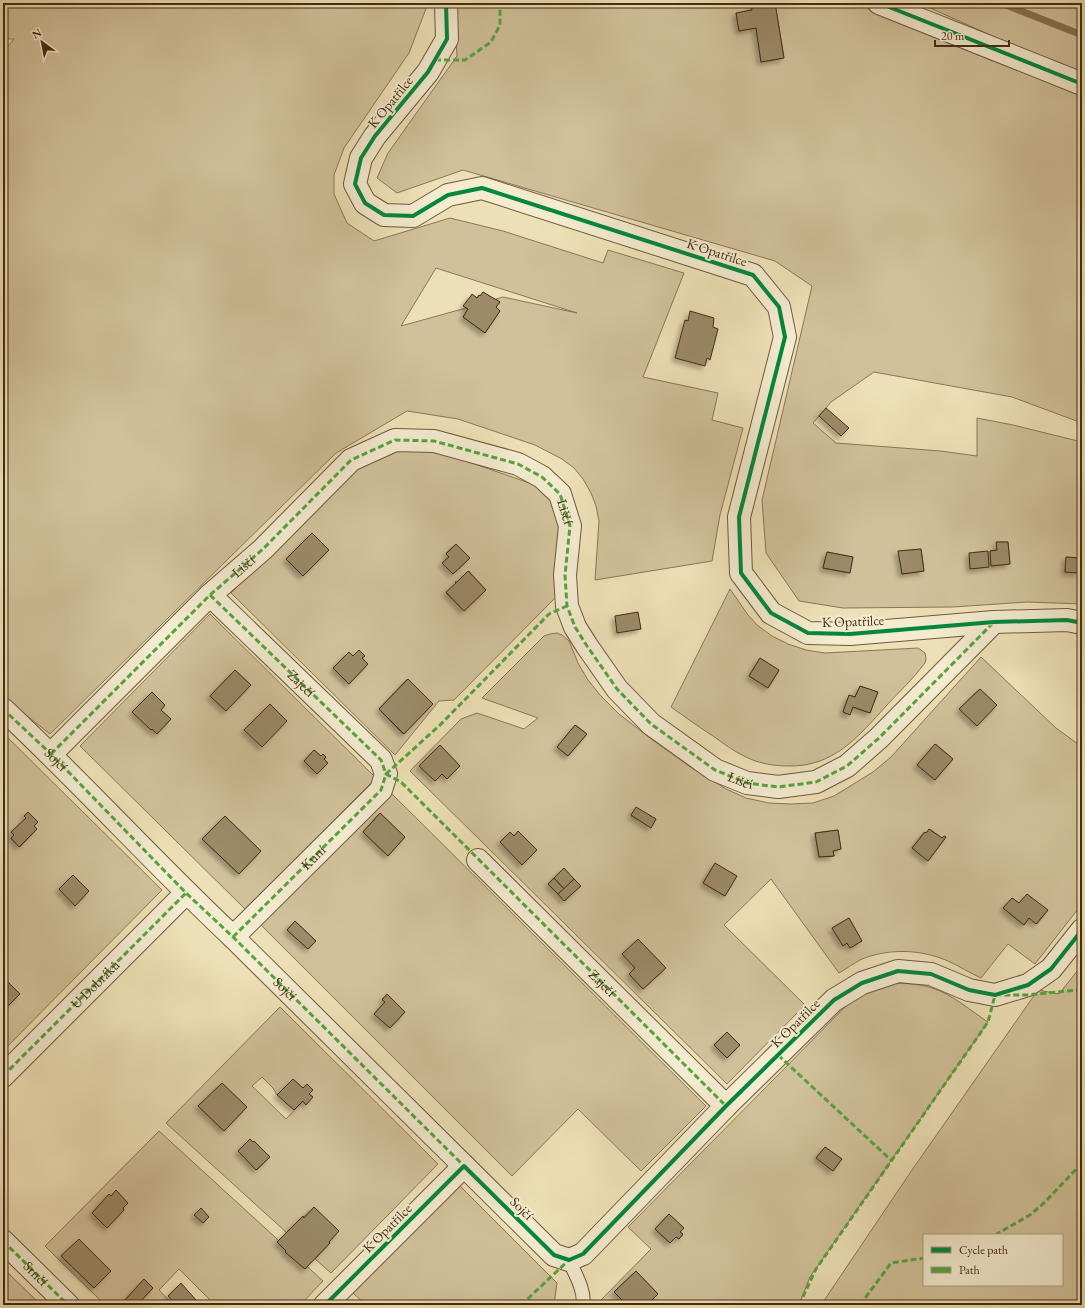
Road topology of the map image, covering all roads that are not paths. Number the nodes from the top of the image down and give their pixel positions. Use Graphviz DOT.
graph roads {
  1 [pos="446,3"];
  2 [pos="879,3"];
  3 [pos="1082,84"];
  4 [pos="210,595"];
  5 [pos="994,622"];
  6 [pos="1082,623"];
  7 [pos="4,711"];
  8 [pos="51,754"];
  9 [pos="386,774"];
  10 [pos="478,860"];
  11 [pos="186,893"];
  12 [pos="1082,930"];
  13 [pos="234,937"];
  14 [pos="3,1076"];
  15 [pos="726,1106"];
  16 [pos="464,1166"];
  17 [pos="3,1241"];
  18 [pos="569,1260"];
  19 [pos="68,1305"];
  20 [pos="325,1305"];
  21 [pos="584,1305"];
  1 -- 5 [label="street, K Opatřilce"];
  2 -- 3 [label="street"];
  4 -- 5 [label="street, Liščí"];
  4 -- 8 [label="street, Liščí"];
  4 -- 9 [label="street, Zaječí"];
  5 -- 6 [label="street, K Opatřilce"];
  7 -- 8 [label="street, Sojčí"];
  8 -- 11 [label="street, Sojčí"];
  9 -- 13 [label="street, Kuní"];
  10 -- 15 [label="street, Zaječí"];
  11 -- 13 [label="street, Sojčí"];
  11 -- 14 [label="street, U Dobráků"];
  12 -- 15 [label="street, K Opatřilce"];
  13 -- 16 [label="street, Sojčí"];
  15 -- 18 [label="street, K Opatřilce"];
  16 -- 18 [label="street, Sojčí"];
  16 -- 20 [label="street, K Opatřilce"];
  17 -- 19 [label="street, Srnčí"];
  18 -- 21 [label="lane"];
}
